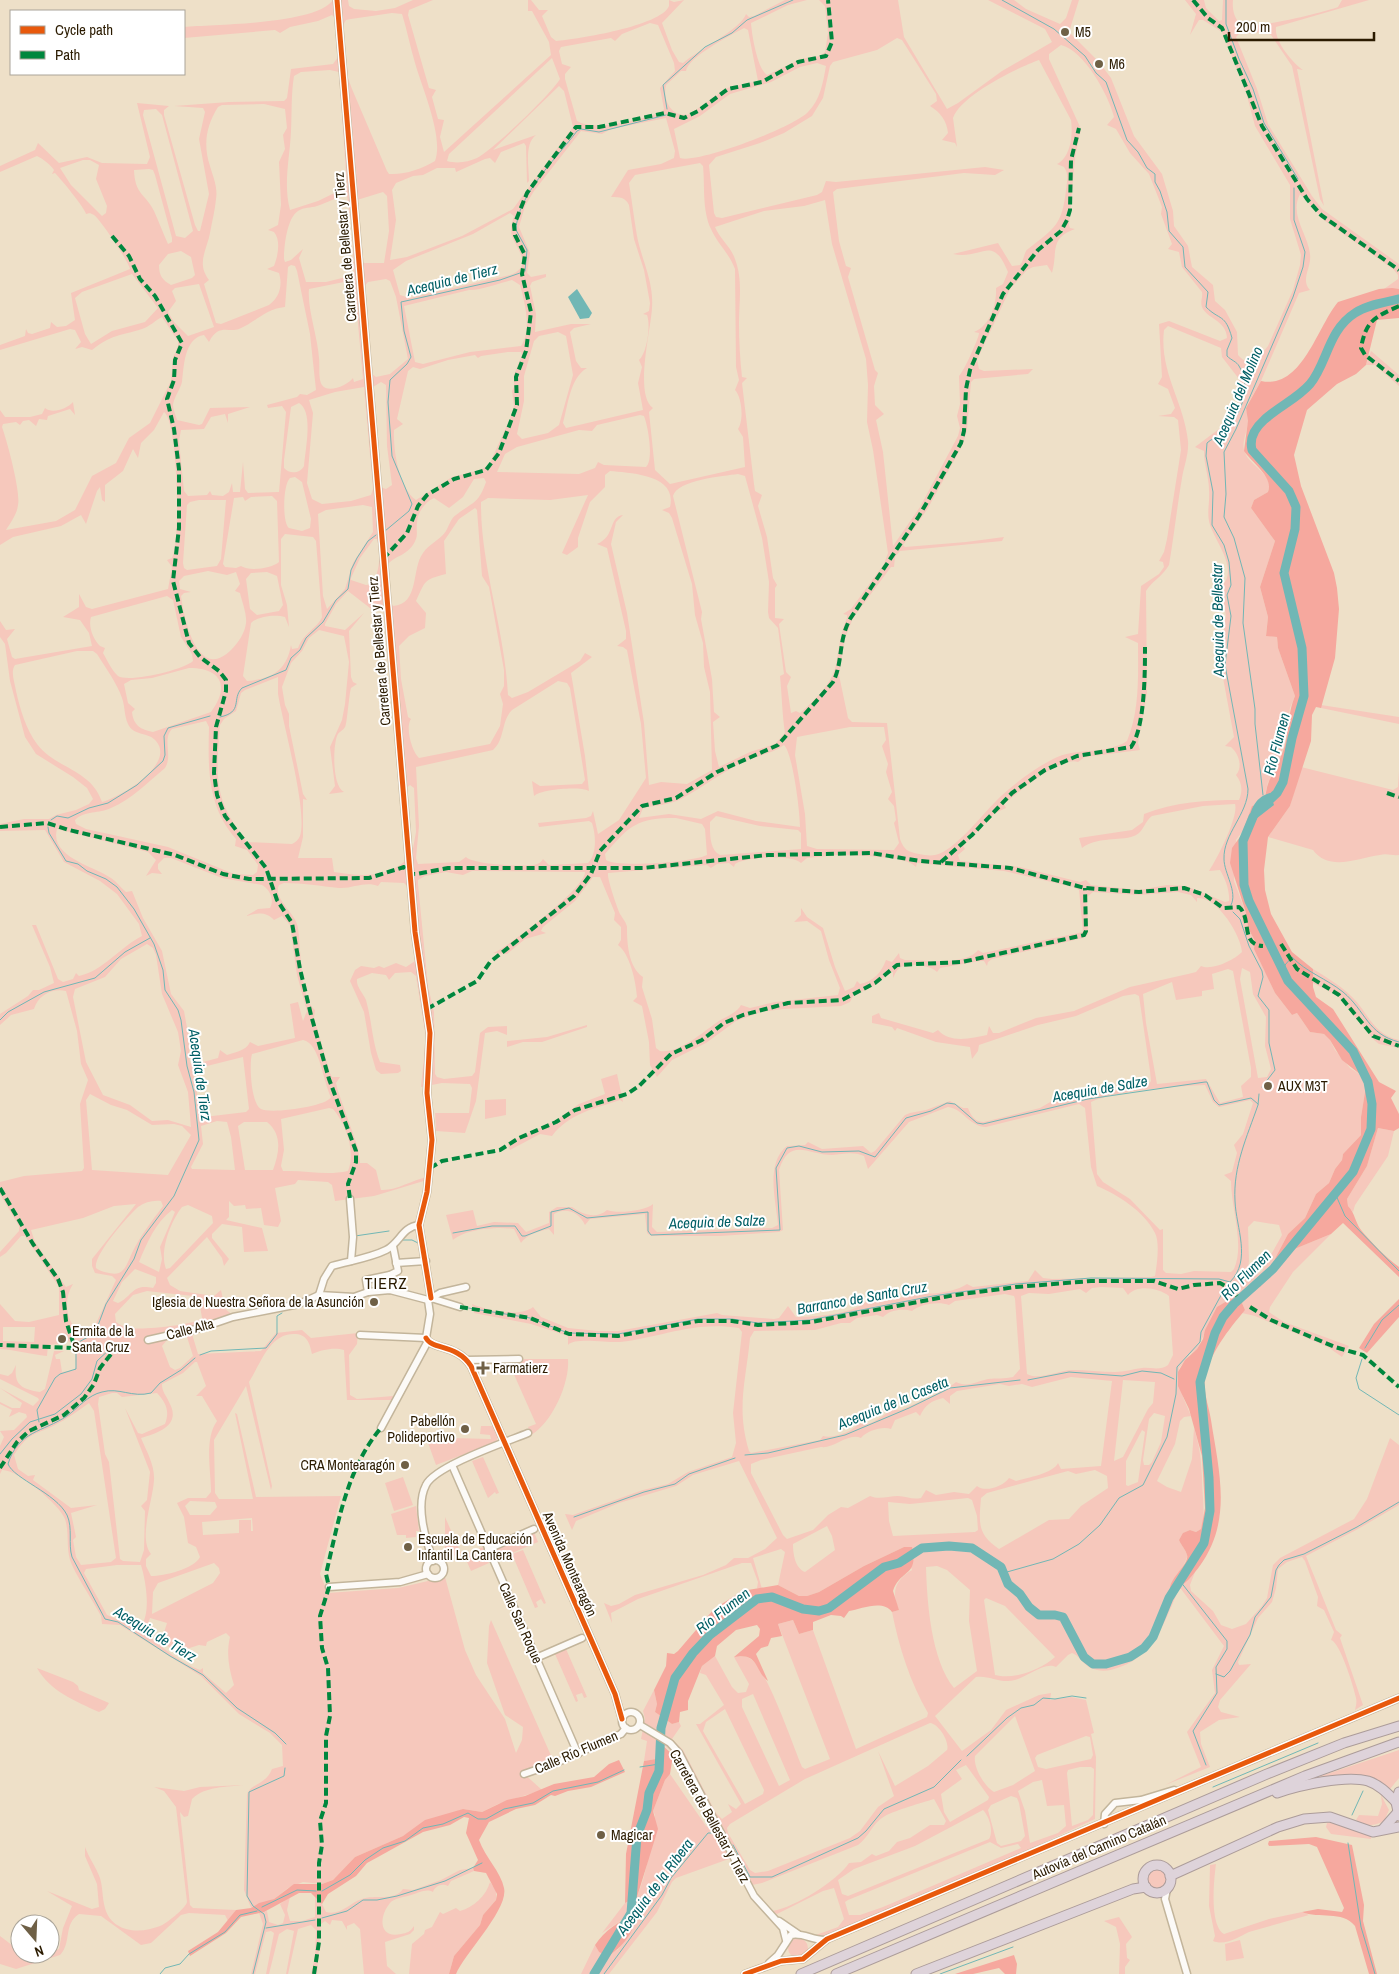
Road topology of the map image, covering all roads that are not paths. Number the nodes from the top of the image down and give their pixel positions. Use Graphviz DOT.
graph roads {
  1 [pos="337,0"];
  2 [pos="350,1199"];
  3 [pos="419,1224"];
  4 [pos="393,1246"];
  5 [pos="351,1261"];
  6 [pos="426,1261"];
  7 [pos="396,1263"];
  8 [pos="390,1275"];
  9 [pos="466,1287"];
  10 [pos="390,1290"];
  11 [pos="367,1293"];
  12 [pos="319,1295"];
  13 [pos="430,1299"];
  14 [pos="460,1307"];
  15 [pos="360,1335"];
  16 [pos="427,1339"];
  17 [pos="148,1340"];
  18 [pos="519,1359"];
  19 [pos="467,1360"];
  20 [pos="381,1428"];
  21 [pos="528,1433"];
  22 [pos="504,1443"];
  23 [pos="452,1465"];
  24 [pos="534,1529"];
  25 [pos="488,1549"];
  26 [pos="433,1561"];
  27 [pos="428,1574"];
  28 [pos="329,1587"];
  29 [pos="582,1638"];
  30 [pos="536,1658"];
  31 [pos="614,1694"];
  32 [pos="1399,1698"];
  33 [pos="632,1711"];
  34 [pos="622,1719"];
  35 [pos="1399,1726"];
  36 [pos="642,1727"];
  37 [pos="626,1728"];
  38 [pos="1399,1742"];
  39 [pos="578,1754"];
  40 [pos="524,1774"];
  41 [pos="1188,1787"];
  42 [pos="1399,1792"];
  43 [pos="1396,1802"];
  44 [pos="1398,1814"];
  45 [pos="1104,1824"];
  46 [pos="1399,1827"];
  47 [pos="1383,1829"];
  48 [pos="1143,1844"];
  49 [pos="1169,1873"];
  50 [pos="1145,1883"];
  51 [pos="1161,1896"];
  52 [pos="772,1918"];
  53 [pos="798,1934"];
  54 [pos="807,1938"];
  55 [pos="827,1939"];
  56 [pos="785,1943"];
  57 [pos="809,1954"];
  58 [pos="792,1960"];
  59 [pos="758,1969"];
  60 [pos="745,1974"];
  61 [pos="801,1974"];
  62 [pos="836,1974"];
  63 [pos="916,1974"];
  64 [pos="1187,1974"];
  1 -- 3 [label="street, Carretera de Bellestar y Tierz"];
  2 -- 5 [label="street"];
  3 -- 4 [label="street"];
  3 -- 6 [label="street, Carretera de Bellestar y Tierz"];
  4 -- 5 [label="street"];
  4 -- 7 [label="street"];
  5 -- 12 [label="street"];
  6 -- 7 [label="street"];
  6 -- 13 [label="street, Carretera de Bellestar y Tierz"];
  7 -- 8 [label="street"];
  8 -- 10 [label="street"];
  8 -- 11 [label="street"];
  9 -- 13 [label="street"];
  10 -- 11 [label="street, Calle Alta"];
  10 -- 13 [label="street, Calle Alta"];
  11 -- 12 [label="street, Calle Alta"];
  12 -- 17 [label="street, Calle Alta"];
  13 -- 14 [label="street, Calle Alta"];
  13 -- 16 [label="street, Carretera de Bellestar y Tierz"];
  15 -- 16 [label="street"];
  16 -- 19 [label="street"];
  16 -- 20 [label="street, Carretera de Bellestar y Tierz"];
  18 -- 19 [label="street"];
  19 -- 22 [label="street, Avenida Montearagón"];
  21 -- 22 [label="street"];
  22 -- 23 [label="street"];
  22 -- 31 [label="street, Avenida Montearagón"];
  23 -- 25 [label="street, Calle San Roque"];
  23 -- 26 [label="street"];
  24 -- 25 [label="street"];
  25 -- 30 [label="street, Calle San Roque"];
  26 -- 27 [label="street"];
  26 -- 27 [label="street"];
  27 -- 28 [label="street"];
  29 -- 30 [label="street"];
  30 -- 39 [label="street, Calle San Roque"];
  31 -- 33 [label="street, Avenida Montearagón"];
  31 -- 34 [label="street, Avenida Montearagón"];
  32 -- 41 [label="street"];
  33 -- 34 [label="street"];
  33 -- 36 [label="street"];
  34 -- 37 [label="street"];
  35 -- 61 [label="highway, Autovía del Camino Catalán"];
  36 -- 37 [label="street"];
  36 -- 52 [label="street, Carretera de Bellestar y Tierz"];
  37 -- 39 [label="street, Calle Río Flumen"];
  38 -- 48 [label="highway, Autovía del Camino Catalán"];
  39 -- 40 [label="street, Calle Río Flumen"];
  41 -- 45 [label="street"];
  41 -- 45 [label="street"];
  42 -- 43 [label="highway"];
  43 -- 44 [label="highway"];
  43 -- 48 [label="highway"];
  44 -- 47 [label="highway"];
  45 -- 55 [label="street"];
  46 -- 47 [label="highway"];
  47 -- 49 [label="highway"];
  48 -- 62 [label="highway, Autovía del Camino Catalán"];
  49 -- 50 [label="highway"];
  49 -- 51 [label="highway"];
  50 -- 51 [label="highway"];
  50 -- 63 [label="highway"];
  51 -- 64 [label="street"];
  52 -- 53 [label="street"];
  52 -- 56 [label="street"];
  53 -- 54 [label="street"];
  53 -- 56 [label="street"];
  54 -- 55 [label="street"];
  54 -- 57 [label="street"];
  55 -- 57 [label="street"];
  56 -- 58 [label="street"];
  56 -- 59 [label="street"];
  57 -- 58 [label="street"];
  58 -- 59 [label="street"];
  59 -- 60 [label="street"];
}
